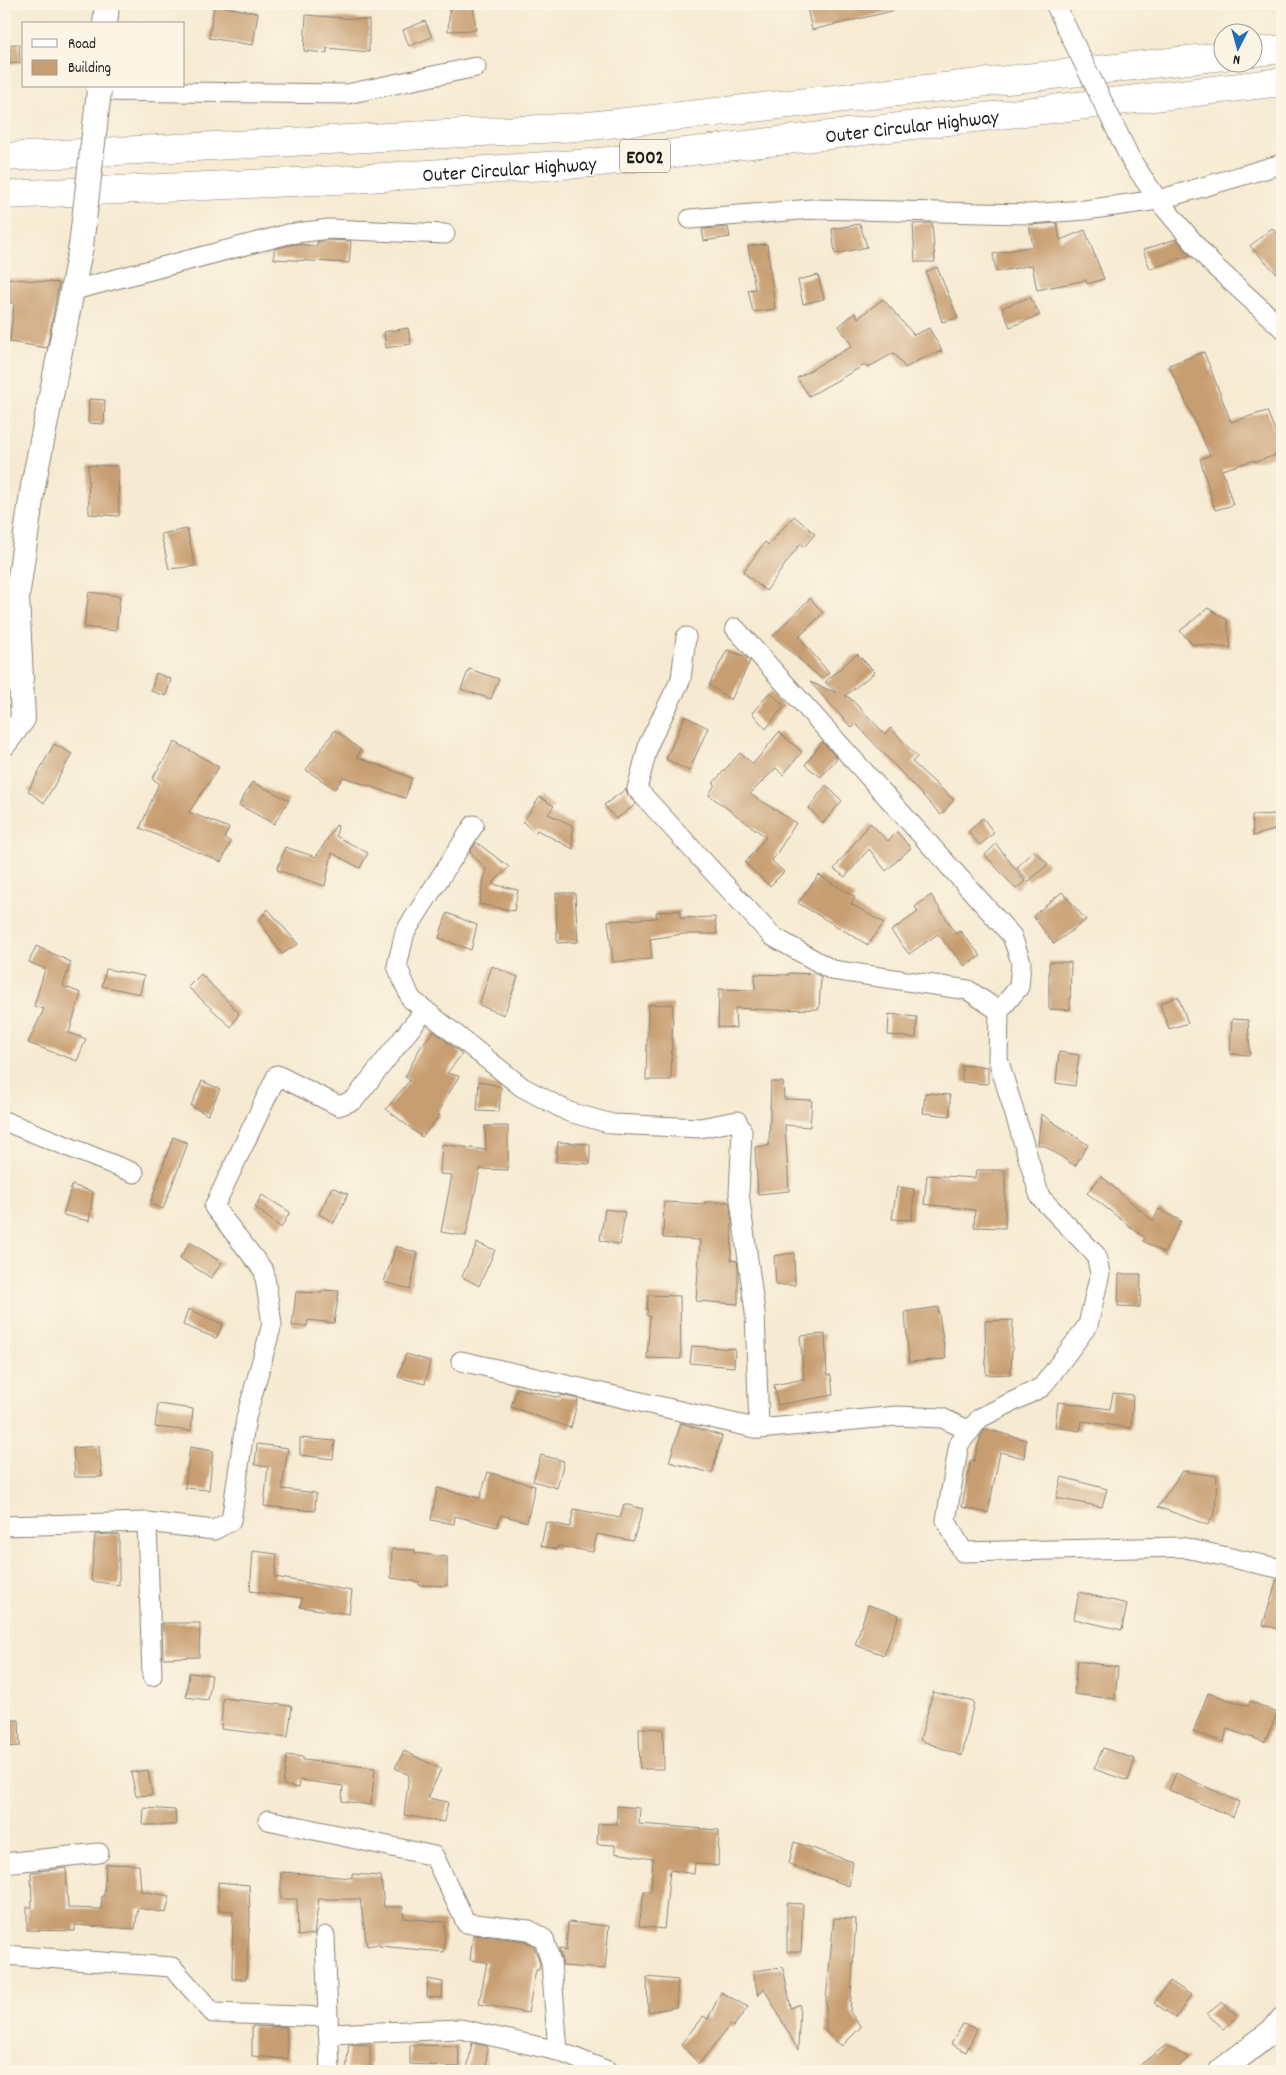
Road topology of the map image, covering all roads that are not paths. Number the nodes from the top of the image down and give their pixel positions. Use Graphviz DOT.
graph roads {
  1 [pos="107,4"];
  2 [pos="1055,4"];
  3 [pos="105,22"];
  4 [pos="1282,49"];
  5 [pos="1264,51"];
  6 [pos="1214,57"];
  7 [pos="476,67"];
  8 [pos="1282,82"];
  9 [pos="99,89"];
  10 [pos="4,157"];
  11 [pos="1282,164"];
  12 [pos="4,195"];
  13 [pos="1158,200"];
  14 [pos="690,219"];
  15 [pos="445,234"];
  16 [pos="74,290"];
  17 [pos="1282,328"];
  18 [pos="10,598"];
  19 [pos="735,628"];
  20 [pos="686,637"];
  21 [pos="4,744"];
  22 [pos="474,825"];
  23 [pos="425,1010"];
  24 [pos="999,1011"];
  25 [pos="4,1121"];
  26 [pos="134,1173"];
  27 [pos="461,1361"];
  28 [pos="759,1429"];
  29 [pos="970,1431"];
  30 [pos="147,1522"];
  31 [pos="4,1526"];
  32 [pos="1282,1569"];
  33 [pos="152,1676"];
  34 [pos="268,1820"];
  35 [pos="99,1853"];
  36 [pos="4,1863"];
  37 [pos="325,1936"];
  38 [pos="4,1955"];
  39 [pos="1282,2020"];
  40 [pos="328,2025"];
  41 [pos="558,2051"];
  42 [pos="330,2071"];
  43 [pos="608,2071"];
  44 [pos="1222,2071"];
  1 -- 3 [label="street"];
  2 -- 13 [label="street, bridge"];
  4 -- 5 [label="highway"];
  6 -- 10 [label="highway, Outer Circular Highway / E002"];
  7 -- 9 [label="street"];
  8 -- 12 [label="highway, Outer Circular Highway / E002"];
  9 -- 16 [label="street, bridge"];
  11 -- 13 [label="street"];
  13 -- 14 [label="street"];
  13 -- 17 [label="street"];
  15 -- 16 [label="street"];
  16 -- 18 [label="street"];
  18 -- 21 [label="street"];
  19 -- 24 [label="street"];
  20 -- 24 [label="street"];
  22 -- 23 [label="street"];
  23 -- 28 [label="street"];
  23 -- 30 [label="street"];
  24 -- 29 [label="street"];
  25 -- 26 [label="street"];
  27 -- 28 [label="street"];
  28 -- 29 [label="street"];
  29 -- 32 [label="street"];
  30 -- 31 [label="street"];
  30 -- 33 [label="street"];
  34 -- 41 [label="street"];
  35 -- 36 [label="street"];
  37 -- 40 [label="street"];
  38 -- 40 [label="street"];
  39 -- 44 [label="street"];
  40 -- 41 [label="street"];
  40 -- 42 [label="street"];
  41 -- 43 [label="street"];
}
